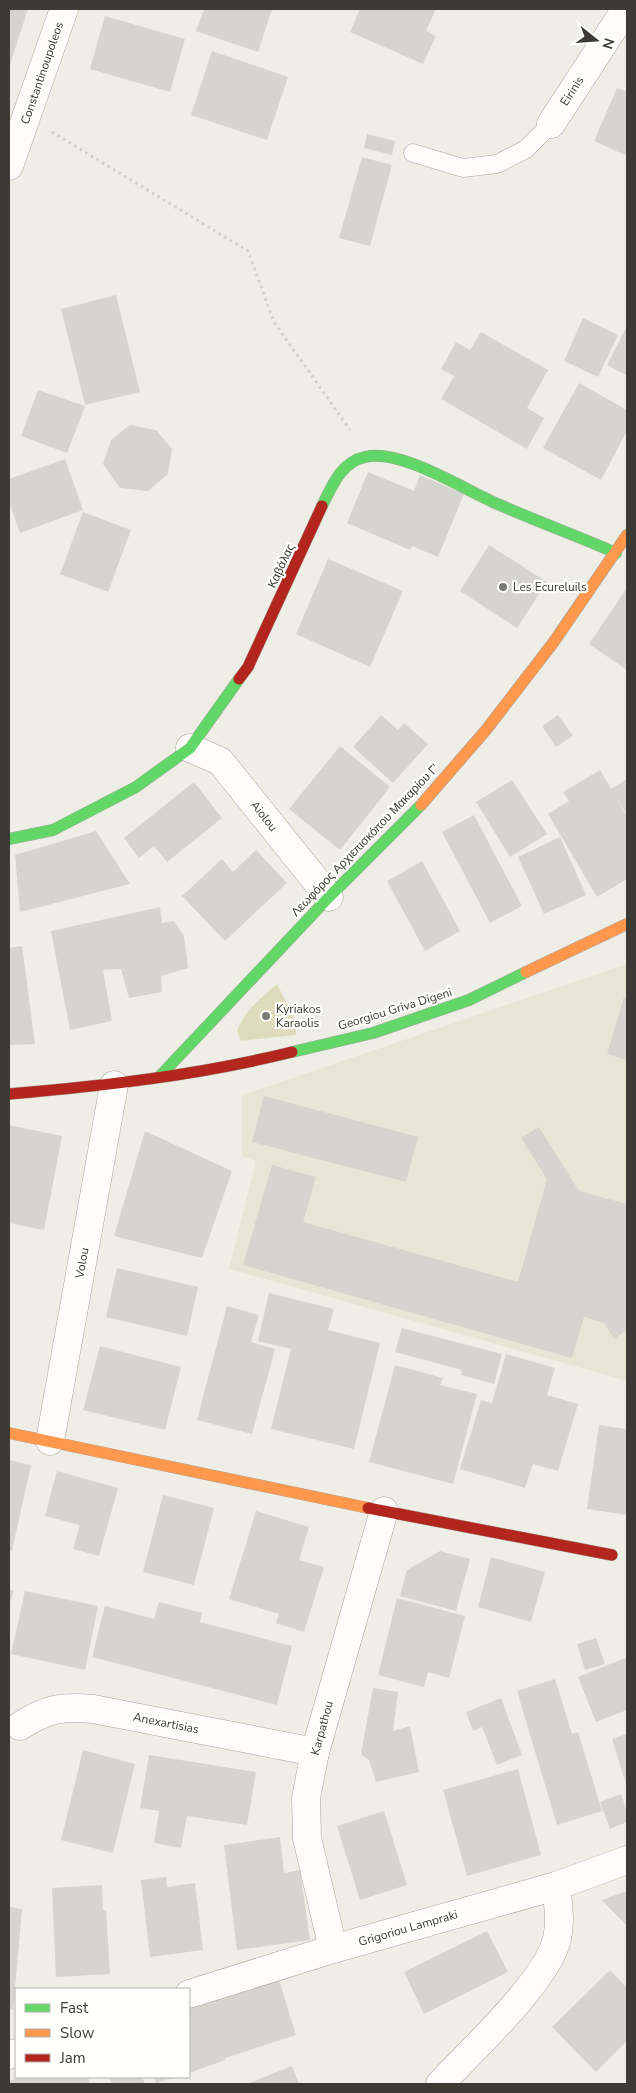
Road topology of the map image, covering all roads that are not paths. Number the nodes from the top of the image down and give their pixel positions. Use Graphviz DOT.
graph roads {
  1 [pos="64,9"];
  2 [pos="621,10"];
  3 [pos="551,124"];
  4 [pos="413,153"];
  5 [pos="9,166"];
  6 [pos="627,535"];
  7 [pos="616,552"];
  8 [pos="190,748"];
  9 [pos="9,839"];
  10 [pos="328,898"];
  11 [pos="627,924"];
  12 [pos="160,1076"];
  13 [pos="114,1085"];
  14 [pos="9,1094"];
  15 [pos="9,1433"];
  16 [pos="50,1441"];
  17 [pos="384,1511"];
  18 [pos="612,1555"];
  19 [pos="20,1726"];
  20 [pos="315,1752"];
  21 [pos="627,1860"];
  22 [pos="556,1886"];
  23 [pos="333,1949"];
  24 [pos="190,1994"];
  25 [pos="440,2084"];
  1 -- 5 [label="street, Constantinoupoleos"];
  2 -- 3 [label="street, Eirinis"];
  3 -- 4 [label="lane"];
  6 -- 7 [label="street, Λεωφόρος Αρχιεπισκόπου Μακαρίου Γ'"];
  7 -- 8 [label="street, Καβάλας"];
  7 -- 10 [label="street, Λεωφόρος Αρχιεπισκόπου Μακαρίου Γ'"];
  8 -- 9 [label="street, Καβάλας"];
  8 -- 10 [label="street, Aiolou"];
  10 -- 12 [label="street, Λεωφόρος Αρχιεπισκόπου Μακαρίου Γ'"];
  11 -- 12 [label="street, Georgiou Griva Digeni"];
  12 -- 13 [label="street, Georgiou Griva Digeni"];
  13 -- 14 [label="street, Georgiou Griva Digeni"];
  13 -- 16 [label="street, Volou"];
  15 -- 16 [label="street"];
  16 -- 17 [label="street"];
  17 -- 18 [label="street"];
  17 -- 20 [label="street, Karpathou"];
  19 -- 20 [label="street, Anexartisias"];
  20 -- 23 [label="street, Karpathou"];
  21 -- 22 [label="street, Grigoriou Lampraki"];
  22 -- 23 [label="street, Grigoriou Lampraki"];
  22 -- 25 [label="street"];
  23 -- 24 [label="street, Grigoriou Lampraki"];
}
